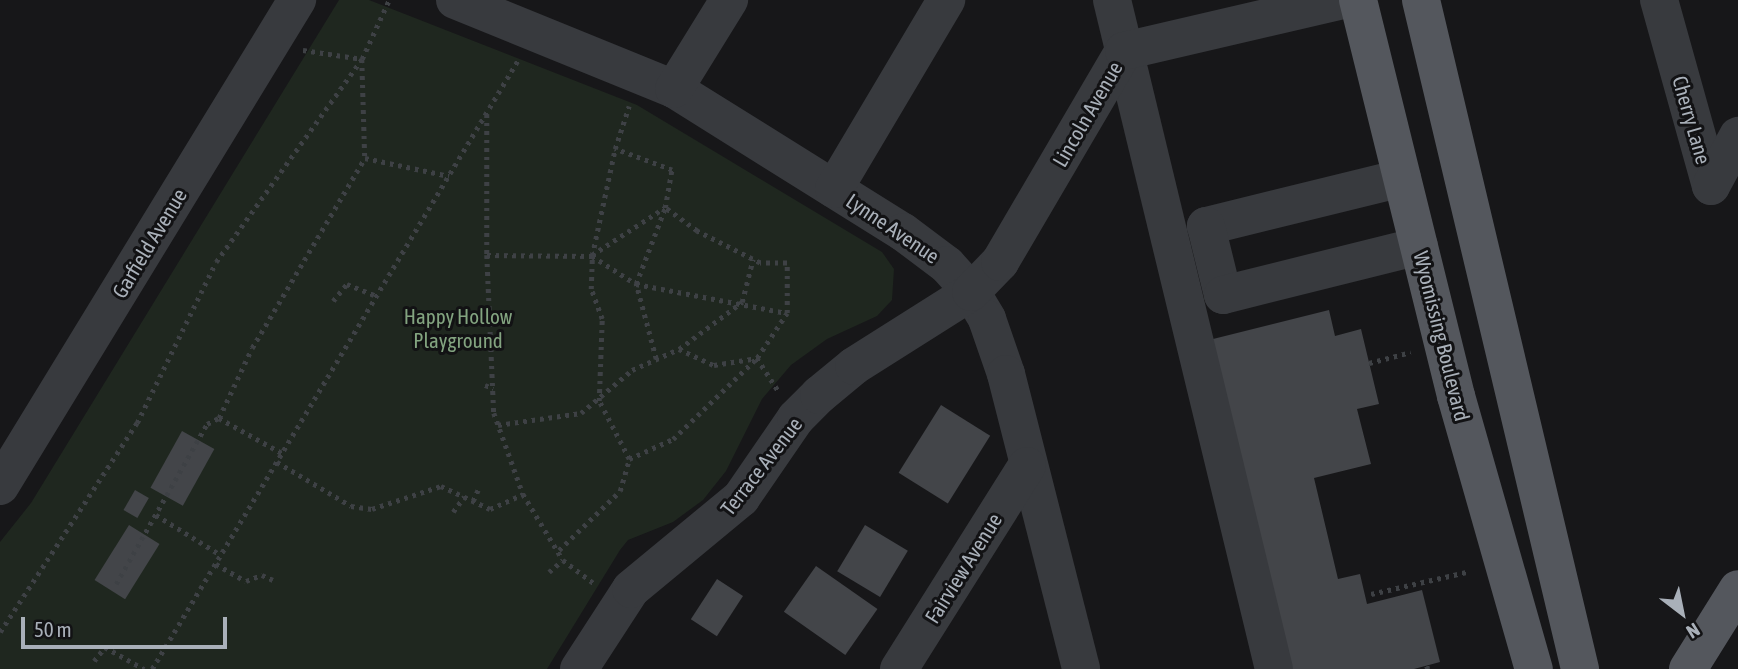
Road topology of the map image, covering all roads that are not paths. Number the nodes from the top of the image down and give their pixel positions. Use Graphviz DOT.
graph roads {
  1 [pos="298,0"];
  2 [pos="455,0"];
  3 [pos="729,0"];
  4 [pos="946,0"];
  5 [pos="1112,0"];
  6 [pos="1343,0"];
  7 [pos="1358,0"];
  8 [pos="1421,0"];
  9 [pos="1659,0"];
  10 [pos="518,17"];
  11 [pos="1124,51"];
  12 [pos="657,82"];
  13 [pos="1738,136"];
  14 [pos="1402,178"];
  15 [pos="834,189"];
  16 [pos="1419,246"];
  17 [pos="971,292"];
  18 [pos="1027,467"];
  19 [pos="0,486"];
  20 [pos="1738,589"];
  21 [pos="579,669"];
  22 [pos="900,669"];
  23 [pos="1081,669"];
  24 [pos="1274,669"];
  25 [pos="1533,669"];
  26 [pos="1580,669"];
  27 [pos="1688,669"];
  1 -- 19 [label="street, Garfield Avenue"];
  2 -- 10 [label="street, Lynne Avenue"];
  3 -- 12 [label="street"];
  4 -- 15 [label="street"];
  5 -- 11 [label="street"];
  6 -- 11 [label="street, Lincoln Avenue"];
  7 -- 14 [label="main road, Wyomissing Boulevard"];
  8 -- 26 [label="main road"];
  9 -- 13 [label="street, Cherry Lane"];
  10 -- 12 [label="street, Lynne Avenue"];
  11 -- 17 [label="street, Lincoln Avenue"];
  11 -- 24 [label="street"];
  12 -- 15 [label="street, Lynne Avenue"];
  14 -- 16 [label="main road, Wyomissing Boulevard"];
  14 -- 16 [label="street"];
  15 -- 17 [label="street, Lynne Avenue"];
  16 -- 25 [label="main road, Wyomissing Boulevard"];
  17 -- 18 [label="street, Lynne Avenue"];
  17 -- 21 [label="street, Terrace Avenue"];
  18 -- 22 [label="street, Fairview Avenue"];
  18 -- 23 [label="street, Lynne Avenue"];
  20 -- 27 [label="main road"];
}
